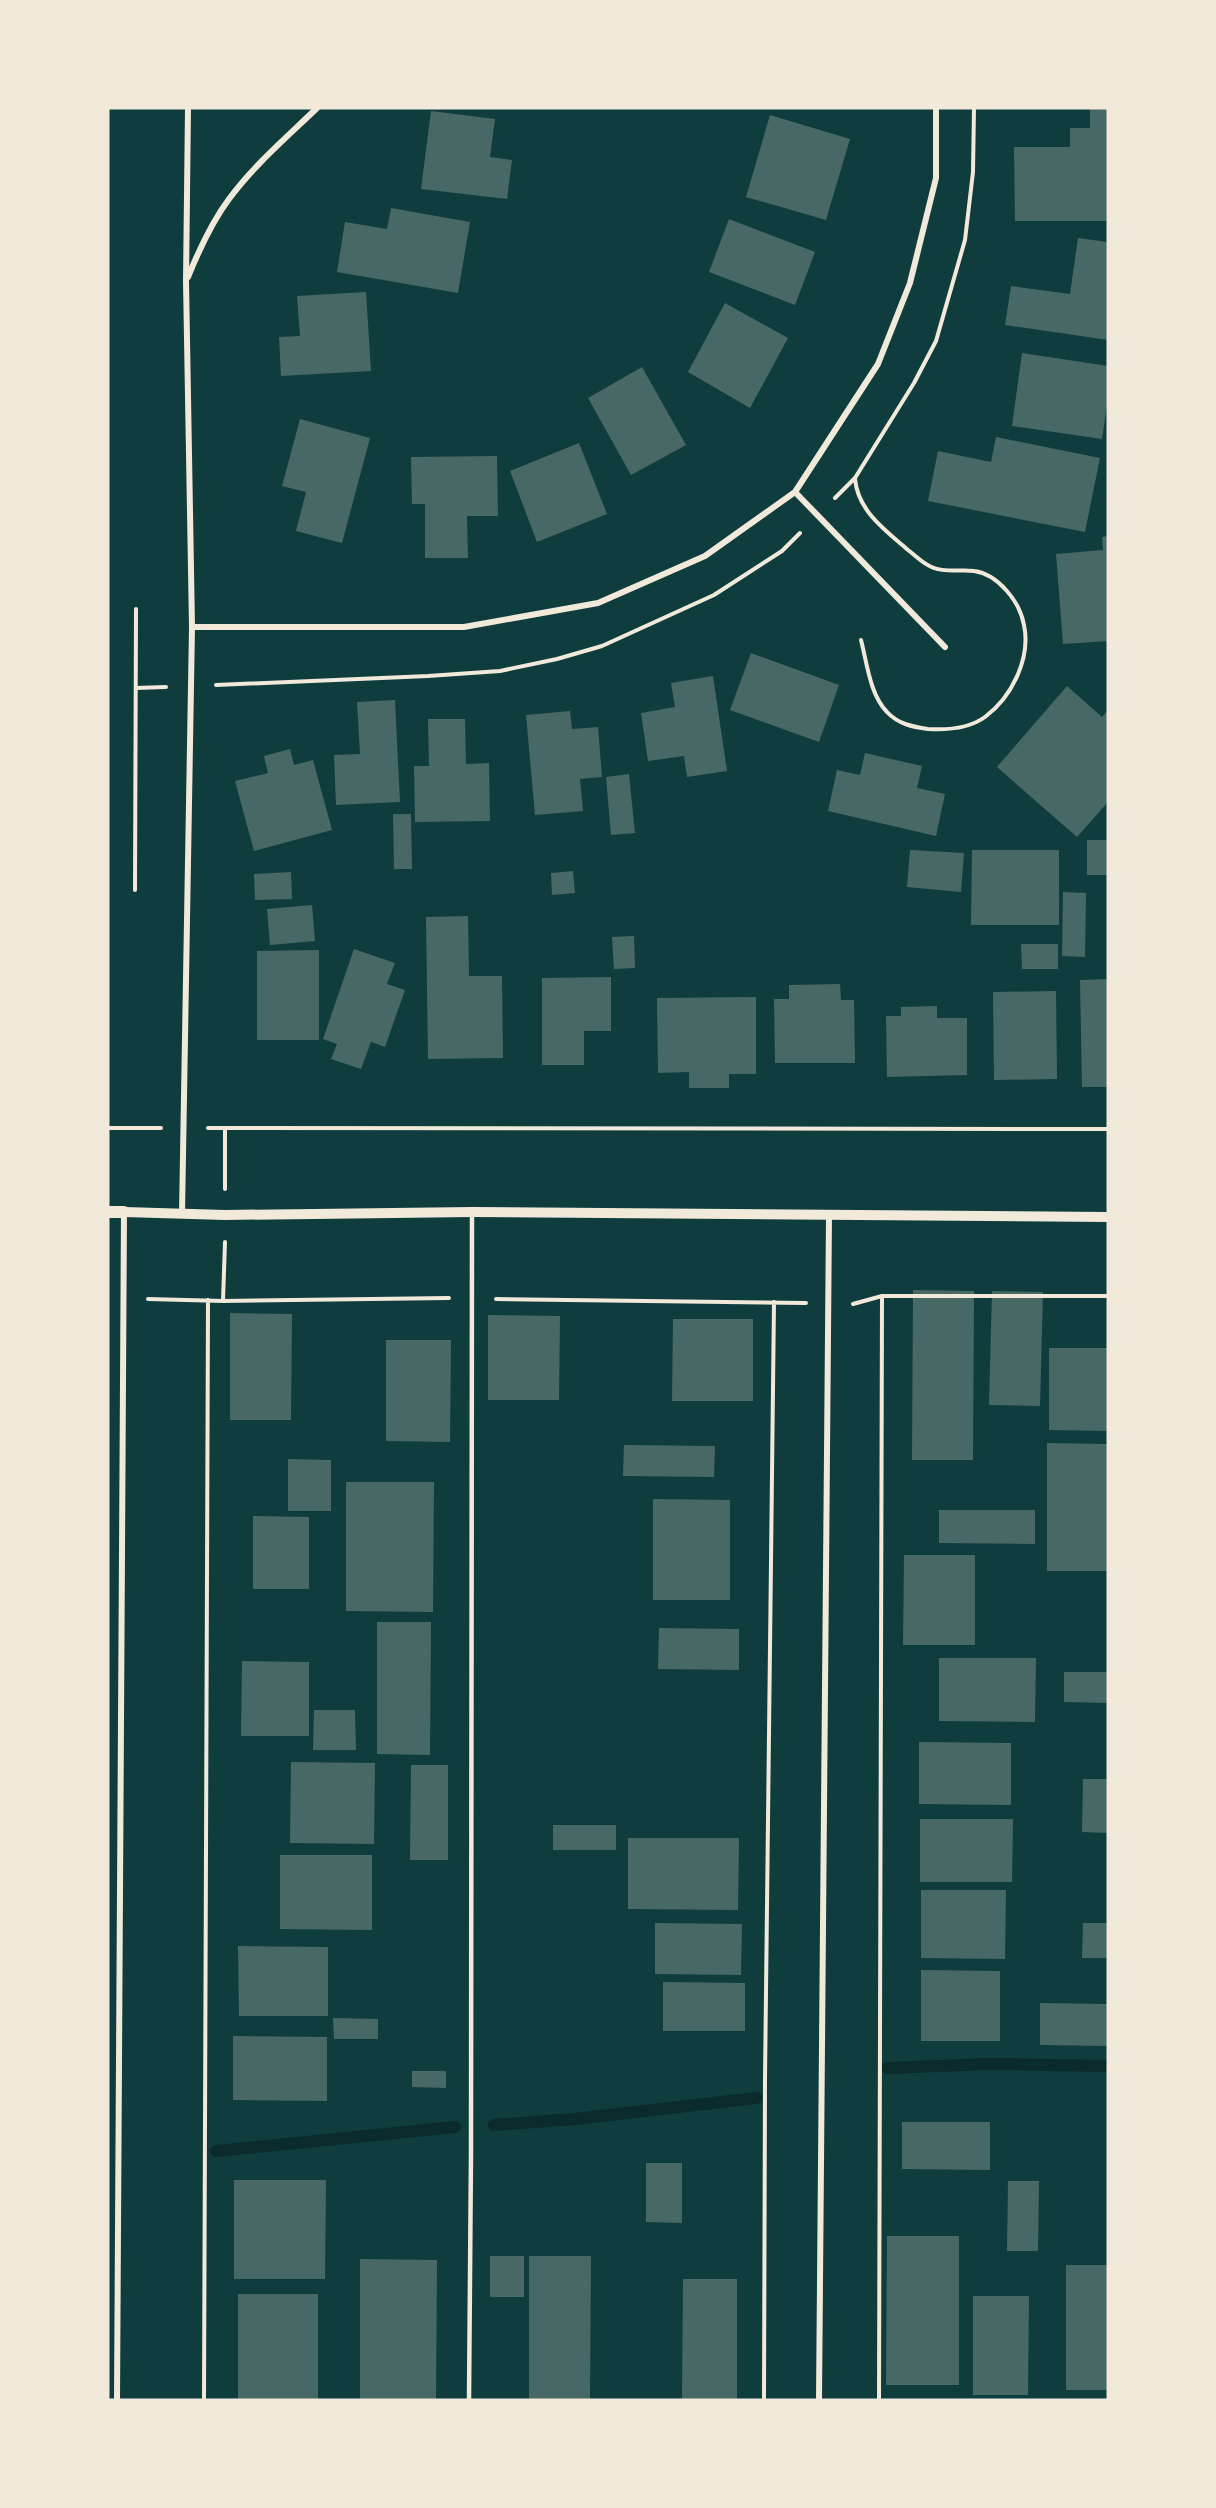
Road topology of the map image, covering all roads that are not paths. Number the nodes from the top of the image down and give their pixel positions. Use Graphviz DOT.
graph roads {
  1 [pos="188,108"];
  2 [pos="317,108"];
  3 [pos="936,108"];
  4 [pos="186,280"];
  5 [pos="795,492"];
  6 [pos="192,627"];
  7 [pos="945,647"];
  8 [pos="108,1212"];
  9 [pos="124,1212"];
  10 [pos="472,1212"];
  11 [pos="182,1214"];
  12 [pos="829,1216"];
  13 [pos="1108,1217"];
  14 [pos="117,2400"];
  15 [pos="469,2400"];
  16 [pos="819,2400"];
  1 -- 4 [label="street"];
  2 -- 4 [label="street"];
  3 -- 5 [label="street"];
  4 -- 6 [label="street"];
  5 -- 6 [label="street"];
  5 -- 7 [label="street"];
  6 -- 11 [label="street"];
  8 -- 9 [label="main road"];
  9 -- 11 [label="street"];
  9 -- 14 [label="street"];
  10 -- 11 [label="street"];
  10 -- 12 [label="street"];
  10 -- 15 [label="lane"];
  12 -- 13 [label="street"];
  12 -- 16 [label="street"];
}
